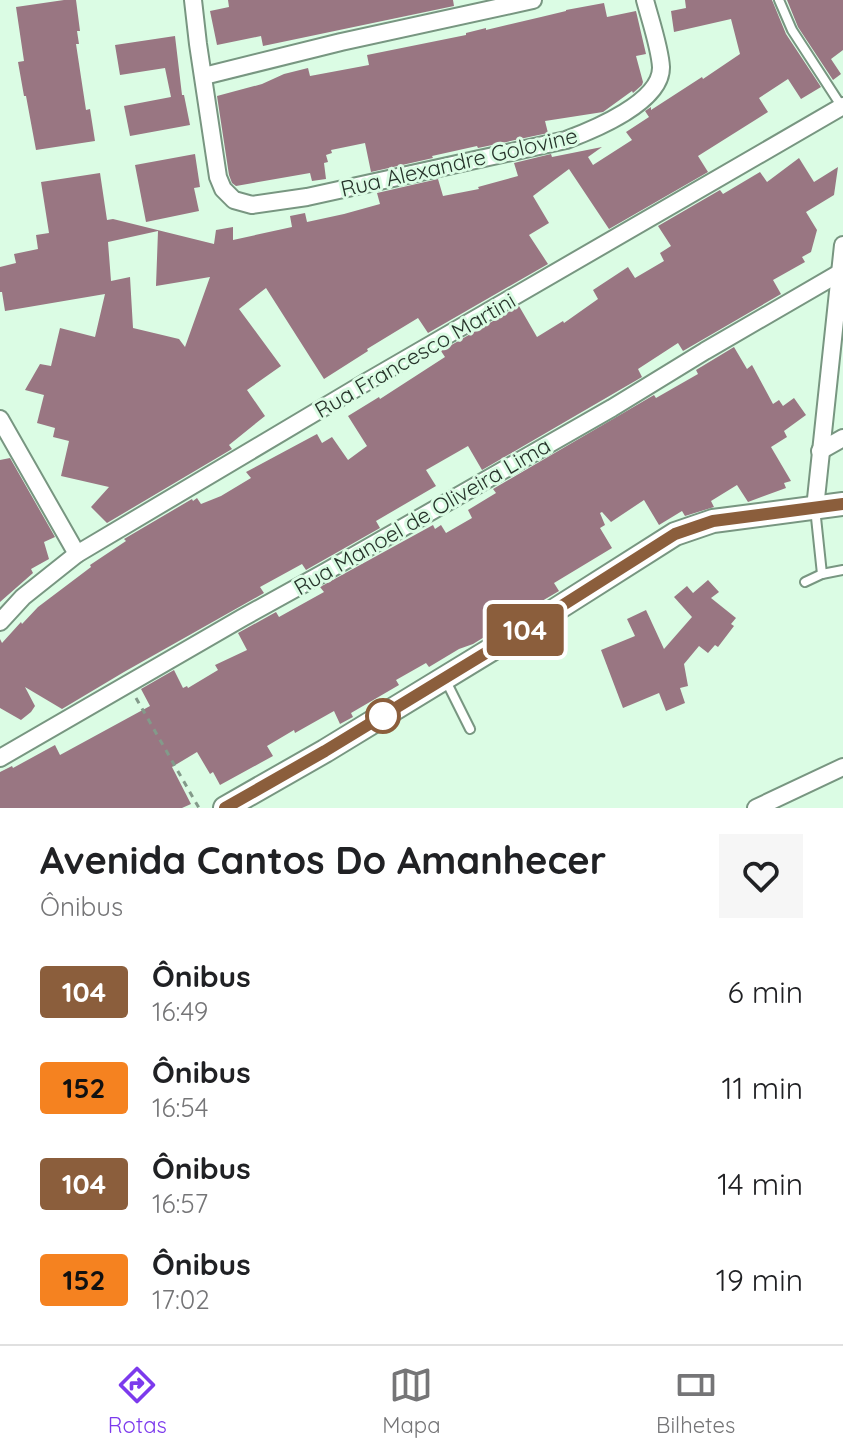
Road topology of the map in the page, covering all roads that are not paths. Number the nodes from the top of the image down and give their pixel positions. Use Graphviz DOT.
graph roads {
  1 [pos="193,0"];
  2 [pos="533,0"];
  3 [pos="645,0"];
  4 [pos="779,0"];
  5 [pos="204,76"];
  6 [pos="843,107"];
  7 [pos="843,245"];
  8 [pos="841,272"];
  9 [pos="0,419"];
  10 [pos="843,438"];
  11 [pos="820,451"];
  12 [pos="843,504"];
  13 [pos="815,508"];
  14 [pos="77,554"];
  15 [pos="843,570"];
  16 [pos="822,574"];
  17 [pos="805,582"];
  18 [pos="0,622"];
  19 [pos="444,678"];
  20 [pos="470,729"];
  21 [pos="0,758"];
  22 [pos="843,767"];
  23 [pos="774,804"];
  24 [pos="225,808"];
  25 [pos="756,808"];
  1 -- 5 [label="street"];
  2 -- 5 [label="street"];
  3 -- 5 [label="street, Rua Alexandre Golovine"];
  4 -- 6 [label="lane"];
  6 -- 14 [label="street, Rua Francesco Martini"];
  7 -- 8 [label="street"];
  8 -- 11 [label="street"];
  8 -- 21 [label="street, Rua Manoel de Oliveira Lima"];
  9 -- 14 [label="street"];
  10 -- 11 [label="street"];
  11 -- 13 [label="street"];
  12 -- 13 [label="main road"];
  13 -- 16 [label="lane"];
  13 -- 19 [label="main road"];
  14 -- 18 [label="street, Rua Francesco Martini"];
  15 -- 16 [label="lane"];
  16 -- 17 [label="lane"];
  19 -- 20 [label="lane"];
  19 -- 24 [label="main road"];
  22 -- 23 [label="street"];
  23 -- 25 [label="street"];
}
